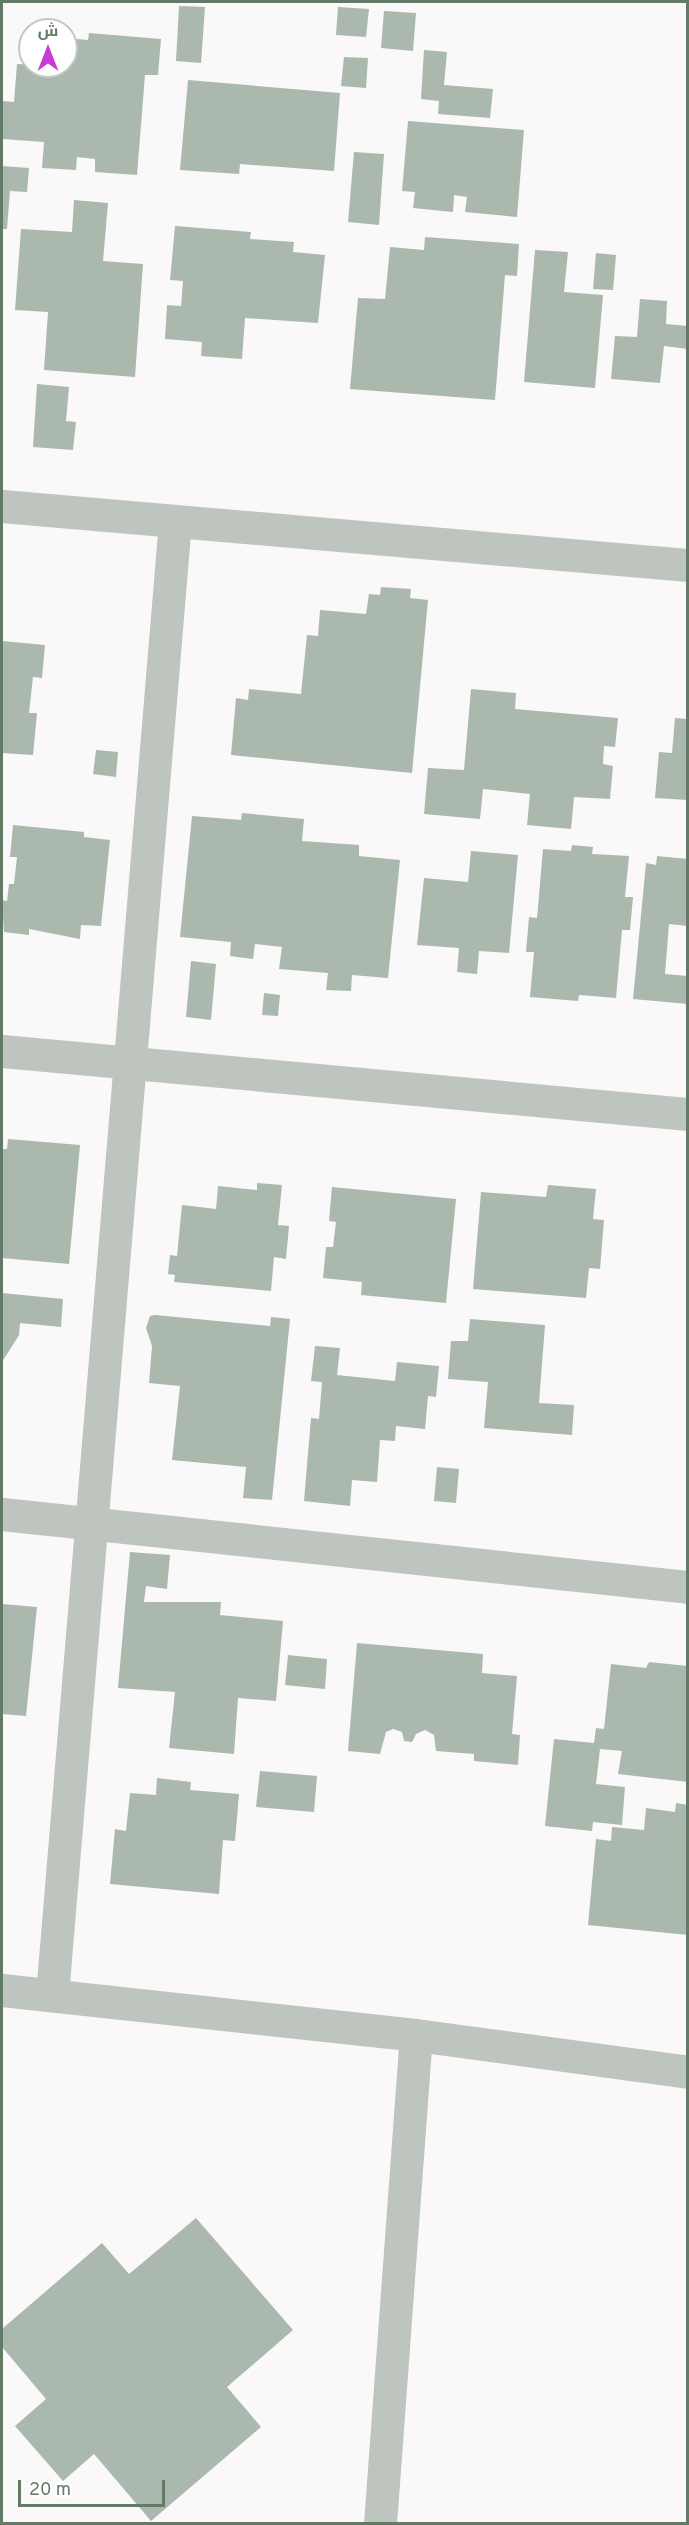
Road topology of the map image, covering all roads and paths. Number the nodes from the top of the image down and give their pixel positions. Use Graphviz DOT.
graph roads {
  1 [pos="2,506"];
  2 [pos="175,522"];
  3 [pos="687,565"];
  4 [pos="2,1051"];
  5 [pos="127,1064"];
  6 [pos="687,1114"];
  7 [pos="2,1514"];
  8 [pos="89,1522"];
  9 [pos="687,1587"];
  10 [pos="2,1990"];
  11 [pos="52,1995"];
  12 [pos="416,2035"];
  13 [pos="687,2072"];
  14 [pos="380,2523"];
  1 -- 2 [label="street"];
  2 -- 3 [label="street"];
  2 -- 5 [label="street"];
  4 -- 5 [label="street"];
  5 -- 6 [label="street"];
  5 -- 8 [label="street"];
  7 -- 8 [label="street"];
  8 -- 9 [label="street"];
  8 -- 11 [label="street"];
  10 -- 11 [label="street"];
  11 -- 12 [label="street"];
  12 -- 13 [label="street"];
  12 -- 14 [label="street"];
}
